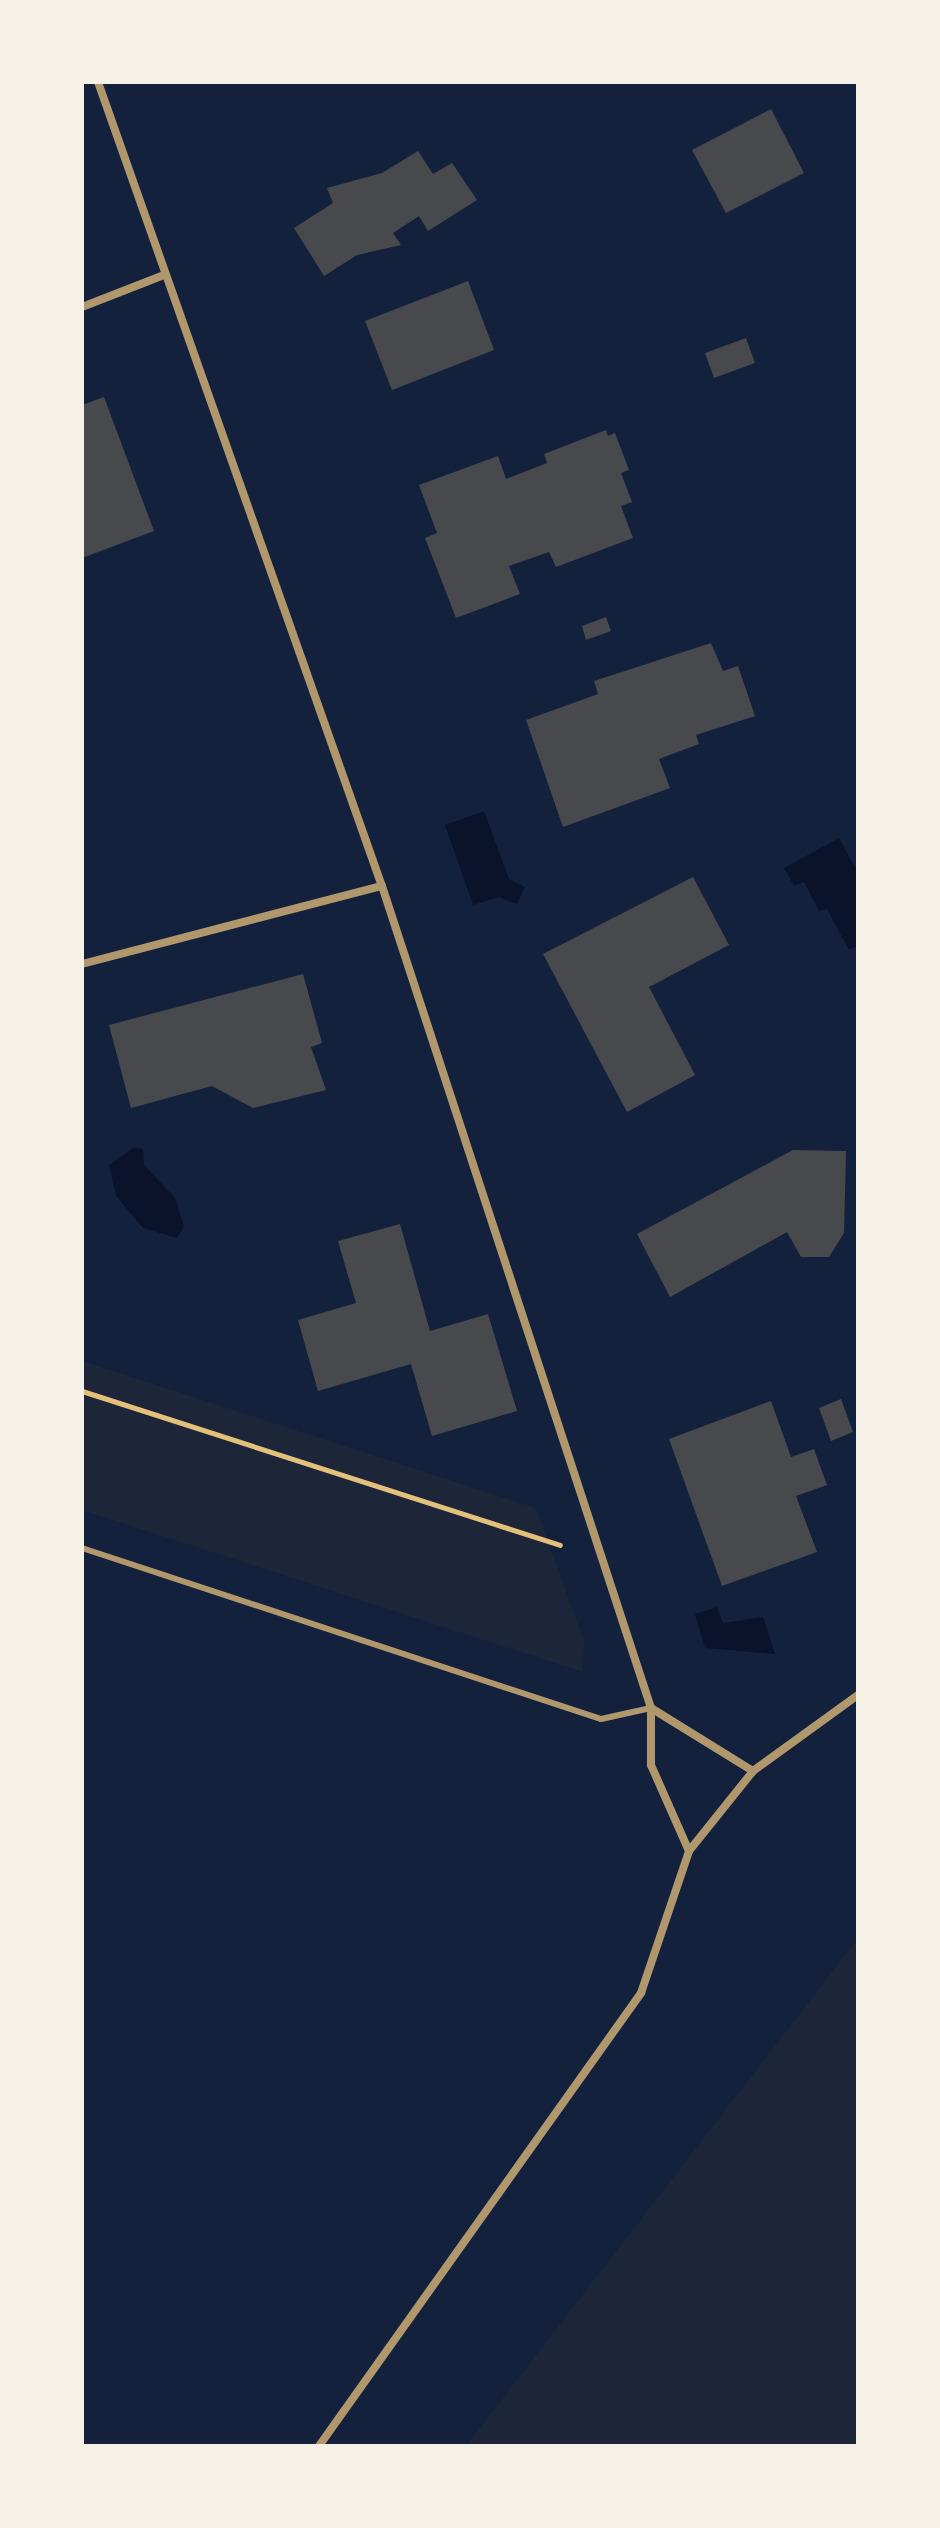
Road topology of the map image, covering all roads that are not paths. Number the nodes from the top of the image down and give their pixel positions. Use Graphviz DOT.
graph roads {
  1 [pos="98,82"];
  2 [pos="164,275"];
  3 [pos="82,307"];
  4 [pos="382,886"];
  5 [pos="82,964"];
  6 [pos="82,1548"];
  7 [pos="858,1695"];
  8 [pos="651,1708"];
  9 [pos="753,1771"];
  10 [pos="689,1851"];
  11 [pos="319,2446"];
  1 -- 2 [label="street"];
  2 -- 3 [label="street"];
  2 -- 4 [label="street"];
  4 -- 5 [label="street"];
  4 -- 8 [label="street"];
  6 -- 8 [label="lane"];
  7 -- 9 [label="street"];
  8 -- 9 [label="street"];
  8 -- 10 [label="street"];
  9 -- 10 [label="street"];
  10 -- 11 [label="street"];
}
